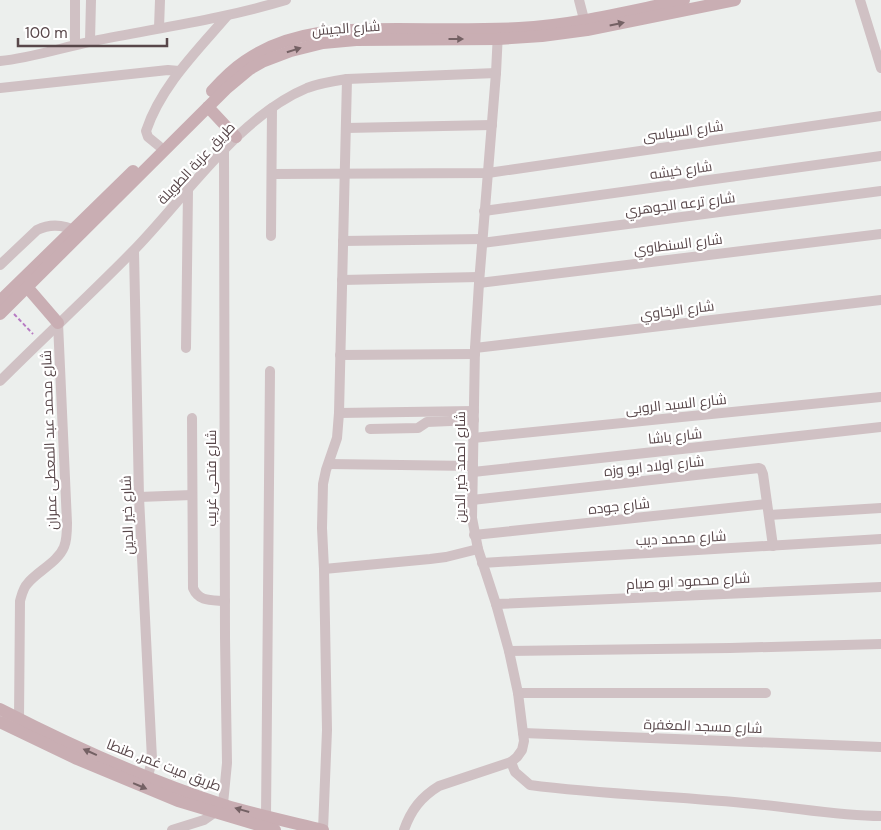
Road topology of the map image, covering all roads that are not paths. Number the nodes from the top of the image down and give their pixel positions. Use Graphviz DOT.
graph roads {
  1 [pos="75,0"];
  2 [pos="91,0"];
  3 [pos="160,0"];
  4 [pos="286,0"];
  5 [pos="579,0"];
  6 [pos="684,0"];
  7 [pos="735,0"];
  8 [pos="860,0"];
  9 [pos="227,16"];
  10 [pos="586,25"];
  11 [pos="159,28"];
  12 [pos="498,34"];
  13 [pos="90,41"];
  14 [pos="75,44"];
  15 [pos="273,51"];
  16 [pos="0,61"];
  17 [pos="881,68"];
  18 [pos="179,71"];
  19 [pos="496,73"];
  20 [pos="347,79"];
  21 [pos="0,88"];
  22 [pos="208,107"];
  23 [pos="272,108"];
  24 [pos="881,116"];
  25 [pos="492,125"];
  26 [pos="346,128"];
  27 [pos="236,137"];
  28 [pos="159,146"];
  29 [pos="224,150"];
  30 [pos="881,156"];
  31 [pos="488,173"];
  32 [pos="272,174"];
  33 [pos="345,174"];
  34 [pos="188,190"];
  35 [pos="881,191"];
  36 [pos="484,211"];
  37 [pos="77,231"];
  38 [pos="881,234"];
  39 [pos="271,236"];
  40 [pos="343,241"];
  41 [pos="482,241"];
  42 [pos="134,251"];
  43 [pos="0,265"];
  44 [pos="342,280"];
  45 [pos="479,280"];
  46 [pos="27,287"];
  47 [pos="881,300"];
  48 [pos="2,307"];
  49 [pos="58,323"];
  50 [pos="186,348"];
  51 [pos="475,351"];
  52 [pos="340,355"];
  53 [pos="270,371"];
  54 [pos="0,381"];
  55 [pos="881,397"];
  56 [pos="339,413"];
  57 [pos="474,416"];
  58 [pos="192,418"];
  59 [pos="881,427"];
  60 [pos="370,429"];
  61 [pos="473,438"];
  62 [pos="329,464"];
  63 [pos="473,469"];
  64 [pos="192,495"];
  65 [pos="140,497"];
  66 [pos="472,500"];
  67 [pos="767,504"];
  68 [pos="881,508"];
  69 [pos="768,515"];
  70 [pos="474,535"];
  71 [pos="881,539"];
  72 [pos="773,546"];
  73 [pos="478,549"];
  74 [pos="482,563"];
  75 [pos="324,569"];
  76 [pos="881,587"];
  77 [pos="225,601"];
  78 [pos="496,604"];
  79 [pos="881,644"];
  80 [pos="509,651"];
  81 [pos="518,693"];
  82 [pos="766,693"];
  83 [pos="0,709"];
  84 [pos="19,719"];
  85 [pos="0,722"];
  86 [pos="523,733"];
  87 [pos="881,747"];
  88 [pos="511,762"];
  89 [pos="148,777"];
  90 [pos="218,809"];
  91 [pos="881,816"];
  92 [pos="266,817"];
  93 [pos="172,830"];
  94 [pos="275,830"];
  95 [pos="323,830"];
  96 [pos="404,830"];
  1 -- 14 [label="street"];
  2 -- 13 [label="street"];
  3 -- 11 [label="street"];
  4 -- 9 [label="street"];
  5 -- 10 [label="street"];
  6 -- 10 [label="main road, شارع الجيش"];
  10 -- 7 [label="main road, شارع الجيش, one-way"];
  8 -- 17 [label="street"];
  9 -- 11 [label="street"];
  9 -- 18 [label="street"];
  10 -- 12 [label="main road, شارع الجيش"];
  11 -- 13 [label="street"];
  12 -- 15 [label="main road, شارع الجيش"];
  12 -- 19 [label="street, شارع احمد خير الدين"];
  13 -- 14 [label="street"];
  14 -- 16 [label="street"];
  15 -- 22 [label="main road, شارع الجيش"];
  15 -- 28 [label="main road, شارع الجيش"];
  18 -- 21 [label="street"];
  18 -- 28 [label="street"];
  19 -- 20 [label="street, طريق عزبة الطويلة"];
  19 -- 25 [label="street, شارع احمد خير الدين"];
  20 -- 23 [label="street, طريق عزبة الطويلة"];
  20 -- 26 [label="street"];
  22 -- 27 [label="main road"];
  22 -- 37 [label="main road, شارع الجيش"];
  23 -- 27 [label="street, طريق عزبة الطويلة"];
  23 -- 32 [label="street"];
  24 -- 31 [label="street, شارع السياسى"];
  25 -- 26 [label="street"];
  25 -- 31 [label="street, شارع احمد خير الدين"];
  26 -- 33 [label="street"];
  27 -- 29 [label="street, طريق عزبة الطويلة"];
  28 -- 37 [label="main road, شارع الجيش"];
  29 -- 34 [label="street, طريق عزبة الطويلة"];
  29 -- 77 [label="street, شارع فتحى غريب"];
  30 -- 36 [label="street, شارع خيشه"];
  31 -- 33 [label="street, شارع السياسى"];
  31 -- 36 [label="street, شارع احمد خير الدين"];
  32 -- 33 [label="street, شارع السياسى"];
  32 -- 39 [label="street"];
  33 -- 40 [label="street"];
  34 -- 42 [label="street, طريق عزبة الطويلة"];
  34 -- 50 [label="street"];
  35 -- 41 [label="street, شارع ترعه الجوهري"];
  36 -- 41 [label="street, شارع احمد خير الدين"];
  37 -- 43 [label="street"];
  37 -- 46 [label="main road, شارع الجيش"];
  37 -- 48 [label="main road, شارع الجيش"];
  38 -- 45 [label="street, شارع السنطاوي"];
  40 -- 41 [label="street, شارع ترعه الجوهري"];
  40 -- 44 [label="street"];
  41 -- 45 [label="street, شارع احمد خير الدين"];
  42 -- 49 [label="street, طريق عزبة الطويلة"];
  42 -- 65 [label="street, شارع خير الدين"];
  44 -- 45 [label="street, شارع السنطاوي"];
  44 -- 52 [label="street"];
  45 -- 51 [label="street, شارع احمد خير الدين"];
  46 -- 48 [label="main road, شارع الجيش"];
  46 -- 49 [label="main road"];
  47 -- 51 [label="street, شارع الرخاوي"];
  49 -- 54 [label="street, طريق عزبة الطويلة"];
  49 -- 84 [label="street, شارع محمد عبد المعطى عمران"];
  51 -- 52 [label="street, شارع الرخاوي"];
  51 -- 57 [label="street, شارع احمد خير الدين"];
  52 -- 56 [label="street"];
  53 -- 92 [label="street"];
  55 -- 61 [label="street, شارع السيد الروبى"];
  56 -- 57 [label="street"];
  56 -- 62 [label="street"];
  57 -- 60 [label="street"];
  57 -- 61 [label="street, شارع احمد خير الدين"];
  58 -- 64 [label="street"];
  59 -- 63 [label="street, شارع باشا"];
  61 -- 63 [label="street, شارع احمد خير الدين"];
  62 -- 63 [label="street, شارع باشا"];
  62 -- 75 [label="street"];
  63 -- 66 [label="street, شارع احمد خير الدين"];
  64 -- 65 [label="street"];
  64 -- 77 [label="street"];
  65 -- 89 [label="street, شارع خير الدين"];
  66 -- 67 [label="street, شارع اولاد ابو وزه"];
  66 -- 70 [label="street, شارع احمد خير الدين"];
  67 -- 69 [label="street, شارع اولاد ابو وزه"];
  67 -- 70 [label="street, شارع جوده"];
  68 -- 69 [label="street"];
  69 -- 72 [label="street, شارع اولاد ابو وزه"];
  70 -- 73 [label="street, شارع احمد خير الدين"];
  71 -- 72 [label="street, شارع محمد ديب"];
  72 -- 74 [label="street, شارع محمد ديب"];
  73 -- 74 [label="street, شارع احمد خير الدين"];
  73 -- 75 [label="street"];
  74 -- 78 [label="street, شارع احمد خير الدين"];
  75 -- 95 [label="street"];
  76 -- 78 [label="street, شارع محمود ابو صيام"];
  77 -- 90 [label="street, شارع فتحى غريب"];
  78 -- 80 [label="street, شارع احمد خير الدين"];
  79 -- 80 [label="street"];
  80 -- 81 [label="street, شارع احمد خير الدين"];
  81 -- 82 [label="street"];
  81 -- 86 [label="street, شارع احمد خير الدين"];
  83 -- 84 [label="main road, طريق ميت غمر, طنطا"];
  89 -- 84 [label="main road, طريق ميت غمر, طنطا, one-way"];
  85 -- 90 [label="main road, طريق ميت غمر, طنطا, one-way"];
  86 -- 87 [label="street, شارع مسجد المغفرة"];
  86 -- 88 [label="street, شارع احمد خير الدين"];
  88 -- 91 [label="street"];
  88 -- 96 [label="street"];
  89 -- 90 [label="main road, طريق ميت غمر, طنطا"];
  92 -- 90 [label="main road, طريق ميت غمر, طنطا, one-way"];
  90 -- 93 [label="street"];
  90 -- 94 [label="main road, طريق ميت غمر, طنطا"];
  92 -- 95 [label="main road, طريق ميت غمر, طنطا"];
}
